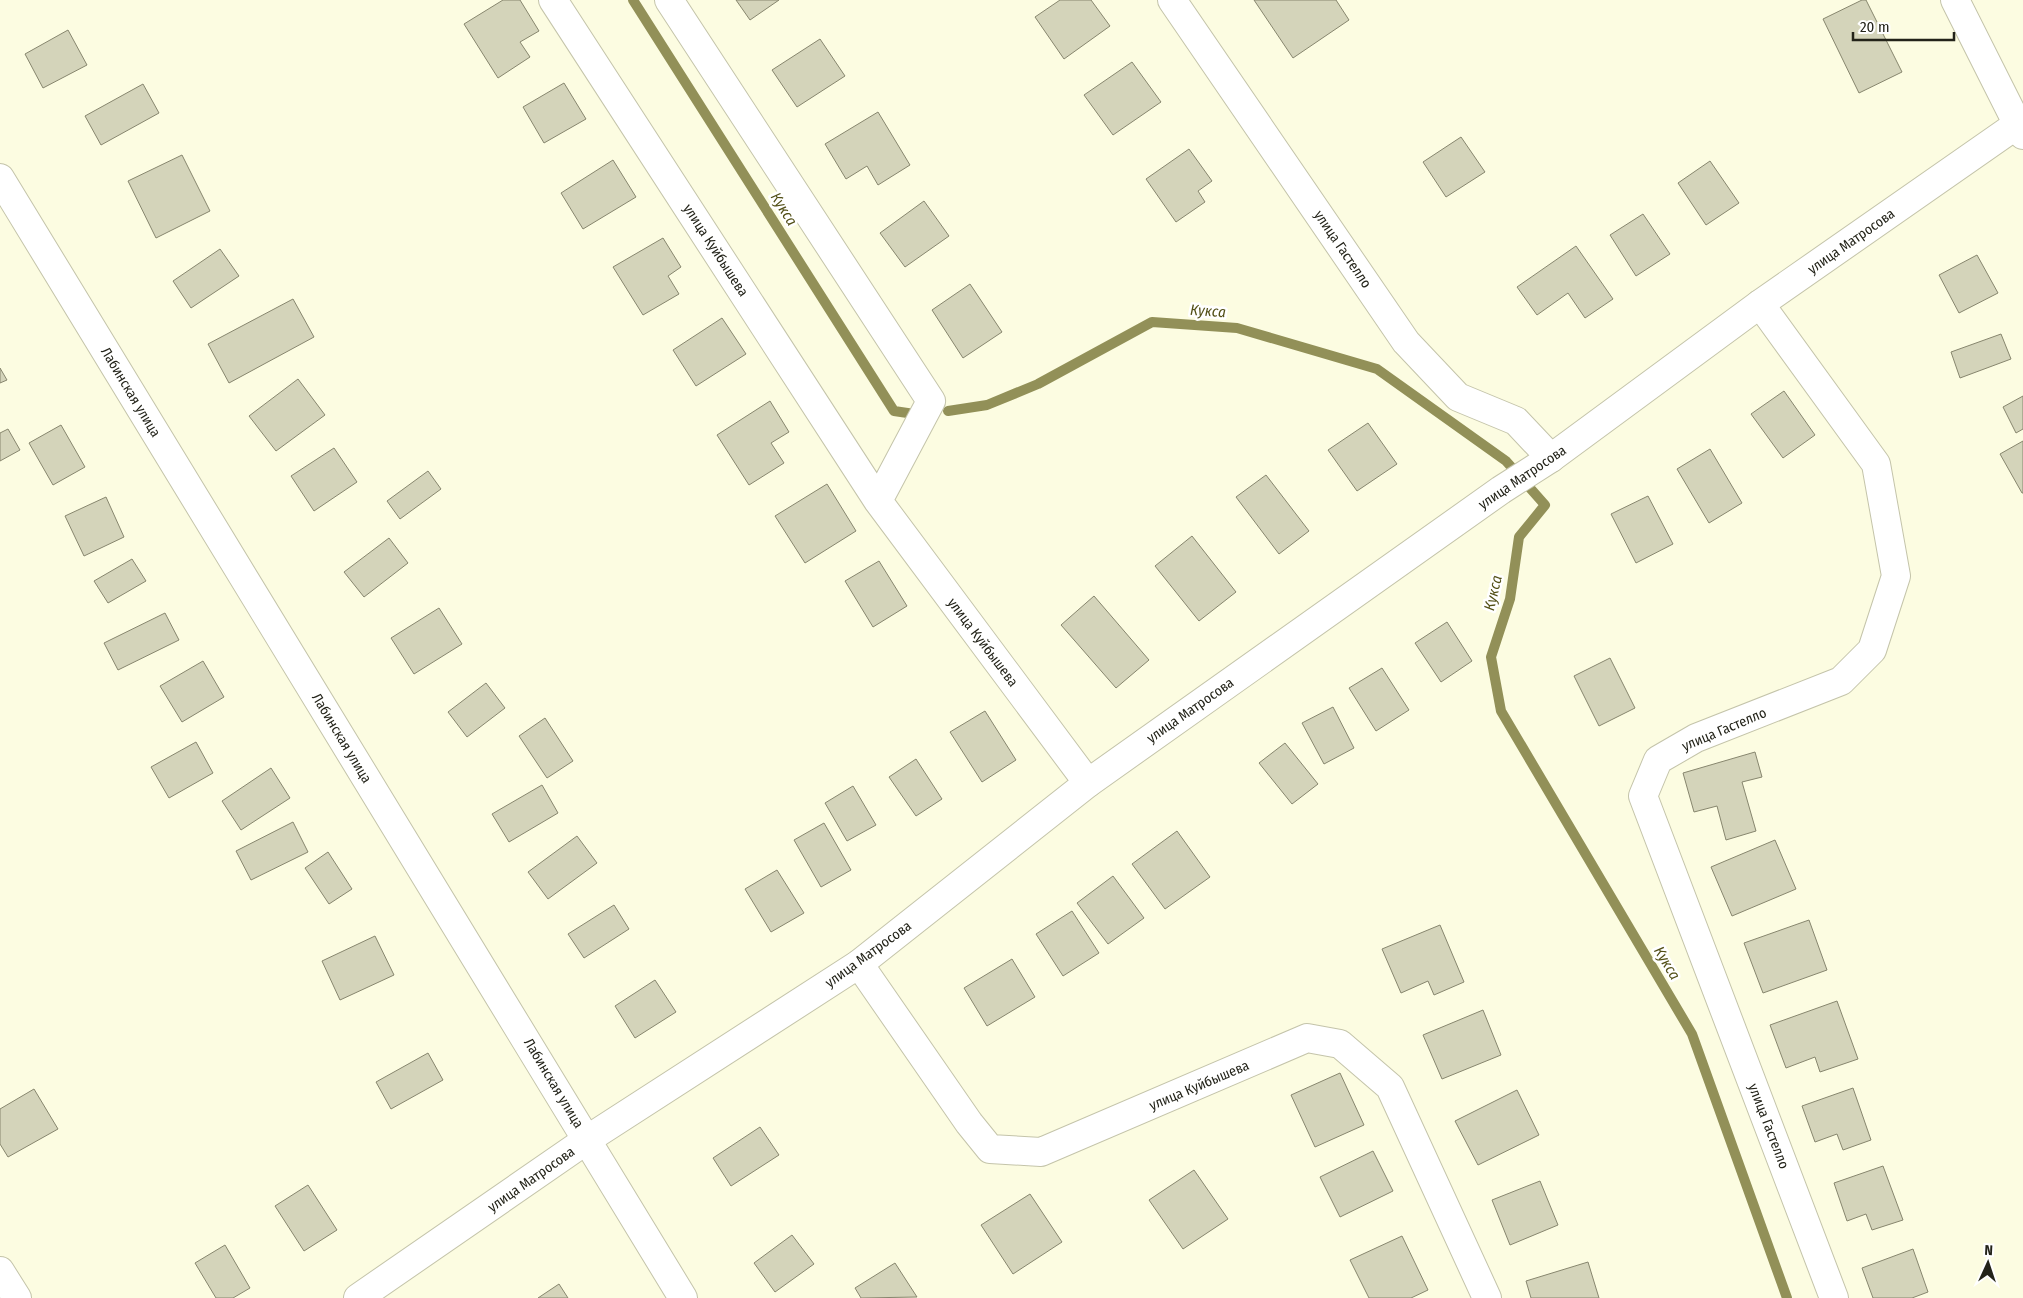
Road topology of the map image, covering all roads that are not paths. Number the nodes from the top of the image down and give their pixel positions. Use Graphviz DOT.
graph roads {
  1 [pos="553,0"];
  2 [pos="669,0"];
  3 [pos="1172,0"];
  4 [pos="1955,0"];
  5 [pos="2022,127"];
  6 [pos="0,178"];
  7 [pos="1760,304"];
  8 [pos="1544,463"];
  9 [pos="878,501"];
  10 [pos="1088,782"];
  11 [pos="859,964"];
  12 [pos="588,1139"];
  13 [pos="0,1271"];
  14 [pos="17,1298"];
  15 [pos="358,1298"];
  16 [pos="683,1298"];
  17 [pos="1487,1298"];
  18 [pos="1834,1298"];
  1 -- 9 [label="street, улица Куйбышева"];
  2 -- 9 [label="street"];
  3 -- 8 [label="street, улица Гастелло"];
  4 -- 5 [label="street"];
  5 -- 7 [label="street, улица Матросова"];
  6 -- 12 [label="street, Лабинская улица"];
  7 -- 8 [label="street, улица Матросова"];
  7 -- 18 [label="street, улица Гастелло"];
  8 -- 10 [label="street, улица Матросова"];
  9 -- 10 [label="street, улица Куйбышева"];
  10 -- 11 [label="street, улица Матросова"];
  11 -- 12 [label="street, улица Матросова"];
  11 -- 17 [label="street, улица Куйбышева"];
  12 -- 15 [label="street, улица Матросова"];
  12 -- 16 [label="street, Лабинская улица"];
  13 -- 14 [label="street"];
}
